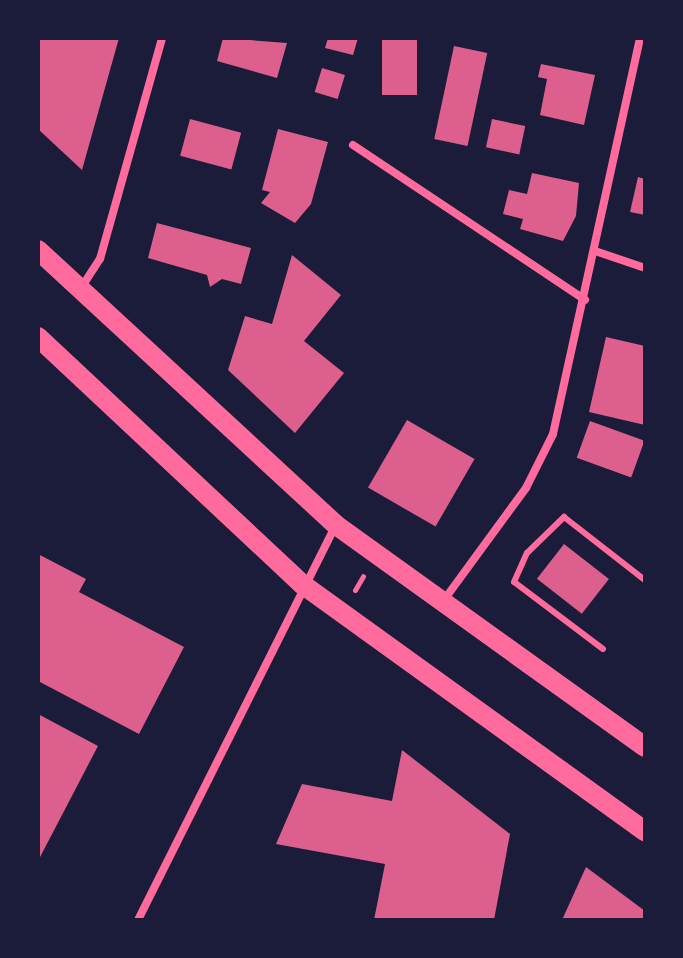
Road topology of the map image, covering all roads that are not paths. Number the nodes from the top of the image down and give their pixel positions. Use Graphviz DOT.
graph roads {
  1 [pos="162,38"];
  2 [pos="640,38"];
  3 [pos="353,145"];
  4 [pos="38,250"];
  5 [pos="595,251"];
  6 [pos="645,268"];
  7 [pos="78,292"];
  8 [pos="585,300"];
  9 [pos="38,337"];
  10 [pos="336,525"];
  11 [pos="645,580"];
  12 [pos="302,584"];
  13 [pos="441,604"];
  14 [pos="603,649"];
  15 [pos="645,747"];
  16 [pos="645,831"];
  17 [pos="138,920"];
  1 -- 7 [label="street"];
  2 -- 5 [label="street"];
  3 -- 8 [label="street"];
  4 -- 7 [label="main road"];
  5 -- 6 [label="street"];
  5 -- 8 [label="street"];
  7 -- 10 [label="main road"];
  8 -- 13 [label="street"];
  9 -- 12 [label="main road"];
  10 -- 12 [label="street"];
  10 -- 13 [label="main road"];
  11 -- 14 [label="lane"];
  12 -- 16 [label="main road"];
  12 -- 17 [label="street"];
  13 -- 15 [label="main road"];
}
